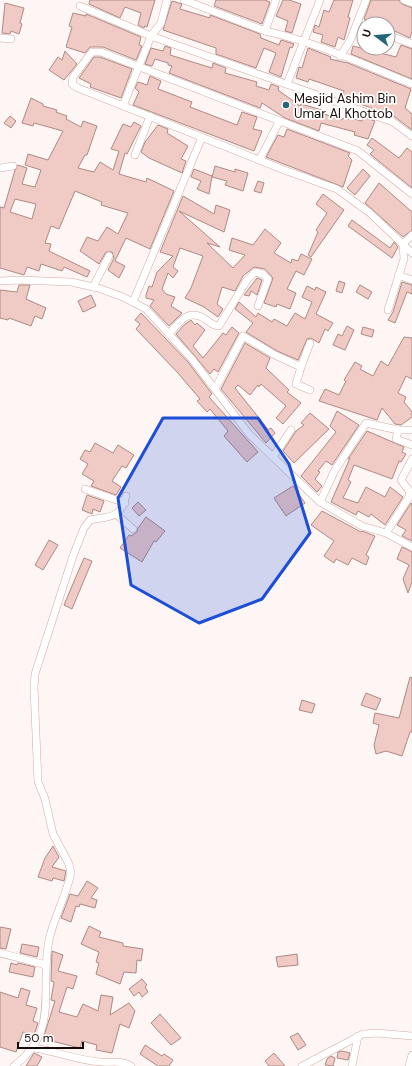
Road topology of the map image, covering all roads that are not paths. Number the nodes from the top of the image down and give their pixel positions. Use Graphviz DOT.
graph roads {
  1 [pos="167,0"];
  2 [pos="184,0"];
  3 [pos="276,0"];
  4 [pos="320,0"];
  5 [pos="366,0"];
  6 [pos="404,0"];
  7 [pos="412,3"];
  8 [pos="80,6"];
  9 [pos="359,16"];
  10 [pos="356,22"];
  11 [pos="265,31"];
  12 [pos="152,36"];
  13 [pos="0,38"];
  14 [pos="396,38"];
  15 [pos="10,39"];
  16 [pos="303,43"];
  17 [pos="412,44"];
  18 [pos="340,56"];
  19 [pos="139,68"];
  20 [pos="287,84"];
  21 [pos="412,84"];
  22 [pos="123,106"];
  23 [pos="150,116"];
  24 [pos="278,122"];
  25 [pos="412,136"];
  26 [pos="202,137"];
  27 [pos="135,155"];
  28 [pos="260,159"];
  29 [pos="13,166"];
  30 [pos="0,168"];
  31 [pos="412,194"];
  32 [pos="412,235"];
  33 [pos="403,244"];
  34 [pos="412,253"];
  35 [pos="109,256"];
  36 [pos="398,275"];
  37 [pos="412,280"];
  38 [pos="0,281"];
  39 [pos="93,287"];
  40 [pos="133,302"];
  41 [pos="258,306"];
  42 [pos="388,310"];
  43 [pos="169,334"];
  44 [pos="310,343"];
  45 [pos="301,367"];
  46 [pos="215,389"];
  47 [pos="310,390"];
  48 [pos="291,430"];
  49 [pos="398,430"];
  50 [pos="412,430"];
  51 [pos="412,445"];
  52 [pos="273,457"];
  53 [pos="412,459"];
  54 [pos="85,489"];
  55 [pos="320,502"];
  56 [pos="116,514"];
  57 [pos="133,529"];
  58 [pos="386,533"];
  59 [pos="412,547"];
  60 [pos="0,953"];
  61 [pos="46,965"];
  62 [pos="358,1036"];
  63 [pos="412,1036"];
  64 [pos="34,1048"];
  65 [pos="412,1055"];
  66 [pos="14,1066"];
  67 [pos="131,1066"];
  68 [pos="302,1066"];
  69 [pos="352,1066"];
  70 [pos="409,1066"];
  1 -- 12 [label="street"];
  2 -- 11 [label="street"];
  3 -- 11 [label="street"];
  4 -- 16 [label="street"];
  5 -- 9 [label="street"];
  6 -- 7 [label="street"];
  8 -- 12 [label="street"];
  10 -- 18 [label="street"];
  11 -- 16 [label="street"];
  12 -- 19 [label="street"];
  12 -- 20 [label="street"];
  13 -- 15 [label="street"];
  14 -- 17 [label="street"];
  16 -- 18 [label="street"];
  16 -- 20 [label="street"];
  18 -- 21 [label="street"];
  19 -- 22 [label="street"];
  19 -- 22 [label="street"];
  19 -- 24 [label="street"];
  20 -- 25 [label="street"];
  22 -- 23 [label="street"];
  23 -- 26 [label="street"];
  23 -- 27 [label="street"];
  24 -- 28 [label="street"];
  24 -- 31 [label="street"];
  26 -- 28 [label="street"];
  26 -- 40 [label="street"];
  28 -- 33 [label="street"];
  29 -- 30 [label="street"];
  32 -- 33 [label="street"];
  33 -- 34 [label="street"];
  33 -- 36 [label="street"];
  35 -- 39 [label="street"];
  36 -- 37 [label="street"];
  36 -- 42 [label="street"];
  38 -- 39 [label="street"];
  39 -- 40 [label="street"];
  40 -- 43 [label="street"];
  41 -- 43 [label="street"];
  43 -- 46 [label="street"];
  44 -- 45 [label="street"];
  45 -- 46 [label="street"];
  45 -- 47 [label="street"];
  46 -- 52 [label="street"];
  48 -- 52 [label="street"];
  49 -- 50 [label="street"];
  49 -- 51 [label="street"];
  49 -- 55 [label="street"];
  52 -- 55 [label="street"];
  53 -- 58 [label="street"];
  54 -- 56 [label="street"];
  55 -- 58 [label="street"];
  56 -- 57 [label="street"];
  56 -- 61 [label="street"];
  58 -- 59 [label="street"];
  60 -- 61 [label="street"];
  61 -- 64 [label="street"];
  62 -- 63 [label="street"];
  62 -- 68 [label="street"];
  62 -- 69 [label="street"];
  64 -- 66 [label="street"];
  64 -- 67 [label="street"];
  65 -- 70 [label="street"];
}
